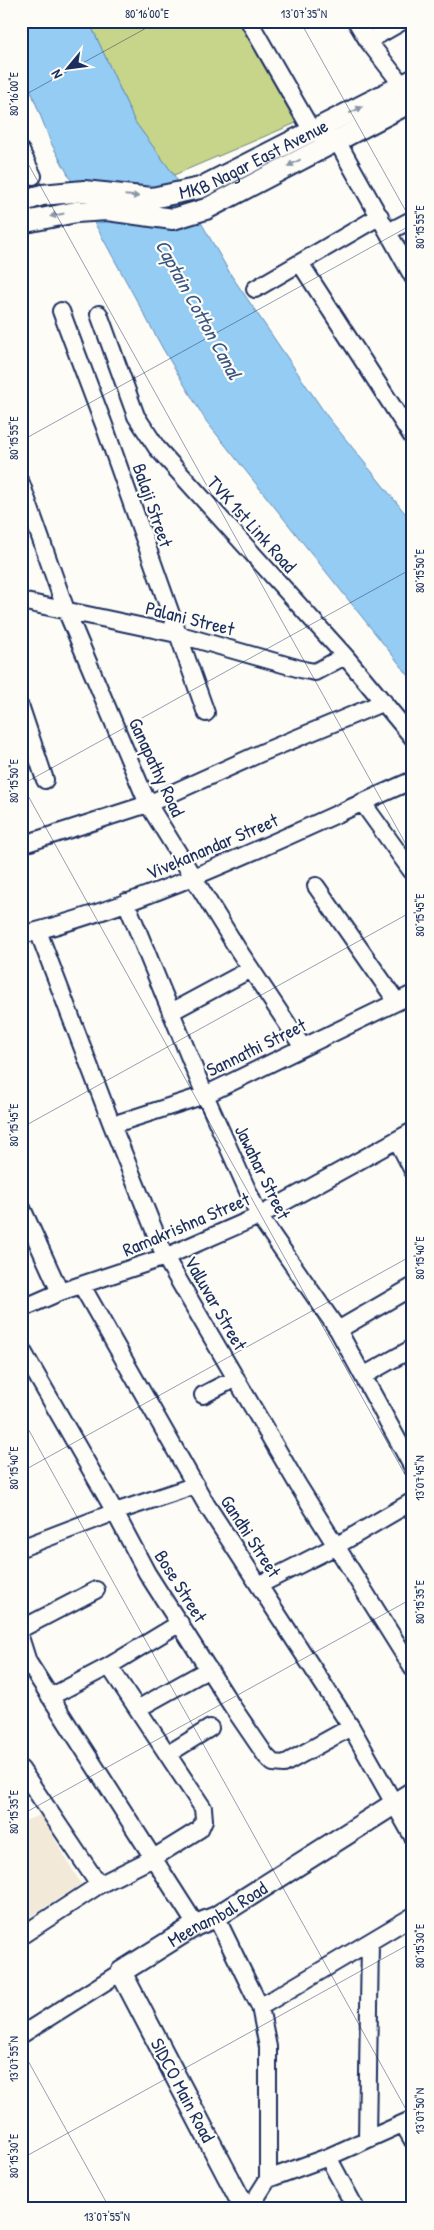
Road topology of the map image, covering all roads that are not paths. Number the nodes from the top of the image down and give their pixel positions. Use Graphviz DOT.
graph roads {
  1 [pos="249,21"];
  2 [pos="356,21"];
  3 [pos="403,21"];
  4 [pos="368,41"];
  5 [pos="410,92"];
  6 [pos="312,131"];
  7 [pos="338,140"];
  8 [pos="21,151"];
  9 [pos="33,176"];
  10 [pos="21,202"];
  11 [pos="380,216"];
  12 [pos="413,219"];
  13 [pos="21,223"];
  14 [pos="388,232"];
  15 [pos="300,262"];
  16 [pos="413,277"];
  17 [pos="255,289"];
  18 [pos="61,311"];
  19 [pos="99,314"];
  20 [pos="413,438"];
  21 [pos="21,483"];
  22 [pos="21,600"];
  23 [pos="66,610"];
  24 [pos="177,634"];
  25 [pos="345,656"];
  26 [pos="384,702"];
  27 [pos="21,708"];
  28 [pos="206,713"];
  29 [pos="413,738"];
  30 [pos="45,780"];
  31 [pos="413,780"];
  32 [pos="362,802"];
  33 [pos="148,804"];
  34 [pos="21,844"];
  35 [pos="413,873"];
  36 [pos="194,877"];
  37 [pos="316,886"];
  38 [pos="126,902"];
  39 [pos="38,931"];
  40 [pos="21,935"];
  41 [pos="251,970"];
  42 [pos="413,994"];
  43 [pos="397,1002"];
  44 [pos="171,1012"];
  45 [pos="302,1046"];
  46 [pos="204,1095"];
  47 [pos="112,1126"];
  48 [pos="413,1131"];
  49 [pos="397,1140"];
  50 [pos="413,1171"];
  51 [pos="21,1206"];
  52 [pos="259,1216"];
  53 [pos="165,1257"];
  54 [pos="82,1286"];
  55 [pos="412,1287"];
  56 [pos="60,1292"];
  57 [pos="21,1309"];
  58 [pos="338,1330"];
  59 [pos="21,1348"];
  60 [pos="413,1348"];
  61 [pos="363,1376"];
  62 [pos="236,1378"];
  63 [pos="203,1395"];
  64 [pos="407,1446"];
  65 [pos="413,1468"];
  66 [pos="196,1485"];
  67 [pos="413,1501"];
  68 [pos="115,1512"];
  69 [pos="336,1546"];
  70 [pos="21,1548"];
  71 [pos="259,1585"];
  72 [pos="96,1590"];
  73 [pos="180,1623"];
  74 [pos="21,1629"];
  75 [pos="21,1640"];
  76 [pos="25,1663"];
  77 [pos="110,1666"];
  78 [pos="413,1668"];
  79 [pos="209,1670"];
  80 [pos="50,1697"];
  81 [pos="139,1708"];
  82 [pos="351,1727"];
  83 [pos="210,1728"];
  84 [pos="168,1754"];
  85 [pos="21,1769"];
  86 [pos="26,1785"];
  87 [pos="413,1792"];
  88 [pos="394,1803"];
  89 [pos="413,1837"];
  90 [pos="154,1857"];
  91 [pos="99,1885"];
  92 [pos="413,1916"];
  93 [pos="216,1917"];
  94 [pos="196,1925"];
  95 [pos="21,1936"];
  96 [pos="370,1942"];
  97 [pos="122,1972"];
  98 [pos="260,2007"];
  99 [pos="21,2035"];
  100 [pos="408,2121"];
  101 [pos="367,2139"];
  102 [pos="413,2141"];
  103 [pos="328,2157"];
  104 [pos="268,2179"];
  105 [pos="245,2209"];
  106 [pos="249,2209"];
  107 [pos="356,2209"];
  1 -- 6 [label="street"];
  2 -- 4 [label="street"];
  3 -- 4 [label="street"];
  4 -- 5 [label="street"];
  6 -- 5 [label="main road, MKB Nagar East Avenue, one-way"];
  5 -- 7 [label="main road"];
  6 -- 7 [label="street"];
  10 -- 6 [label="main road, MKB Nagar East Avenue, one-way"];
  7 -- 11 [label="street"];
  7 -- 13 [label="main road, one-way"];
  8 -- 9 [label="street"];
  11 -- 14 [label="street"];
  11 -- 15 [label="street"];
  12 -- 14 [label="street"];
  14 -- 16 [label="street"];
  15 -- 17 [label="street"];
  15 -- 20 [label="street"];
  18 -- 24 [label="street, Balaji Street"];
  19 -- 25 [label="street, TVK 1st Link Road"];
  21 -- 23 [label="street, Ganapathy Road"];
  22 -- 23 [label="street, Palani Street"];
  23 -- 24 [label="street, Palani Street"];
  23 -- 33 [label="street, Ganapathy Road"];
  24 -- 25 [label="street, Palani Street"];
  24 -- 28 [label="street, Balaji Street"];
  25 -- 26 [label="street, TVK 1st Link Road"];
  26 -- 29 [label="street, TVK 1st Link Road"];
  26 -- 33 [label="street"];
  27 -- 30 [label="street"];
  31 -- 32 [label="street, Vivekanandar Street"];
  32 -- 35 [label="street"];
  32 -- 36 [label="street, Vivekanandar Street"];
  33 -- 34 [label="street"];
  33 -- 36 [label="street, Ganapathy Road"];
  36 -- 38 [label="street, Vivekanandar Street"];
  36 -- 41 [label="street, Ganapathy Road"];
  37 -- 43 [label="street"];
  38 -- 39 [label="street, Vivekanandar Street"];
  38 -- 44 [label="street, Jawahar Street"];
  39 -- 40 [label="street, Vivekanandar Street"];
  39 -- 47 [label="street, Valluvar Street"];
  41 -- 44 [label="street"];
  41 -- 45 [label="street, Ganapathy Road"];
  42 -- 43 [label="street, Sannathi Street"];
  43 -- 45 [label="street, Sannathi Street"];
  44 -- 46 [label="street, Jawahar Street"];
  45 -- 46 [label="street, Sannathi Street"];
  46 -- 47 [label="street, Sannathi Street"];
  46 -- 52 [label="street, Jawahar Street"];
  47 -- 53 [label="street, Valluvar Street"];
  48 -- 49 [label="street, Ramakrishna Street"];
  49 -- 50 [label="street"];
  49 -- 52 [label="street, Ramakrishna Street"];
  51 -- 56 [label="street"];
  52 -- 53 [label="street, Ramakrishna Street"];
  52 -- 58 [label="street, Jawahar Street"];
  53 -- 54 [label="street, Ramakrishna Street"];
  53 -- 62 [label="street, Valluvar Street"];
  54 -- 56 [label="street, Ramakrishna Street"];
  54 -- 66 [label="street, Gandhi Street"];
  55 -- 58 [label="street"];
  56 -- 57 [label="street, Ramakrishna Street"];
  58 -- 61 [label="street, Jawahar Street"];
  59 -- 68 [label="street, Bose Street"];
  60 -- 61 [label="street"];
  61 -- 64 [label="street, Jawahar Street"];
  62 -- 63 [label="street"];
  62 -- 69 [label="street, Valluvar Street"];
  64 -- 65 [label="street, Jawahar Street"];
  66 -- 68 [label="street"];
  66 -- 71 [label="street, Gandhi Street"];
  67 -- 69 [label="street"];
  68 -- 70 [label="street"];
  68 -- 73 [label="street, Bose Street"];
  69 -- 71 [label="street"];
  69 -- 78 [label="street, Valluvar Street"];
  71 -- 82 [label="street, Gandhi Street"];
  72 -- 74 [label="street"];
  73 -- 77 [label="street"];
  73 -- 79 [label="street, Bose Street"];
  75 -- 76 [label="street"];
  76 -- 80 [label="street"];
  77 -- 80 [label="street"];
  77 -- 81 [label="street"];
  79 -- 81 [label="street"];
  79 -- 82 [label="street, Bose Street"];
  80 -- 90 [label="street"];
  81 -- 84 [label="street"];
  82 -- 88 [label="street, Gandhi Street"];
  83 -- 84 [label="street"];
  84 -- 90 [label="street"];
  85 -- 86 [label="street"];
  86 -- 91 [label="street"];
  87 -- 88 [label="main road, Meenambal Road"];
  88 -- 89 [label="street, Gandhi Street"];
  88 -- 93 [label="main road, Meenambal Road"];
  90 -- 91 [label="street"];
  90 -- 94 [label="street"];
  91 -- 95 [label="street"];
  92 -- 96 [label="street"];
  93 -- 94 [label="main road, Meenambal Road"];
  93 -- 98 [label="street"];
  94 -- 97 [label="main road, Meenambal Road"];
  96 -- 98 [label="street"];
  96 -- 101 [label="street"];
  97 -- 99 [label="street, Meenambal Road"];
  97 -- 105 [label="main road, SIDCO Main Road"];
  98 -- 104 [label="street"];
  100 -- 101 [label="street"];
  100 -- 102 [label="street"];
  101 -- 103 [label="street"];
  103 -- 104 [label="street"];
  103 -- 107 [label="street"];
  104 -- 106 [label="street"];
}
